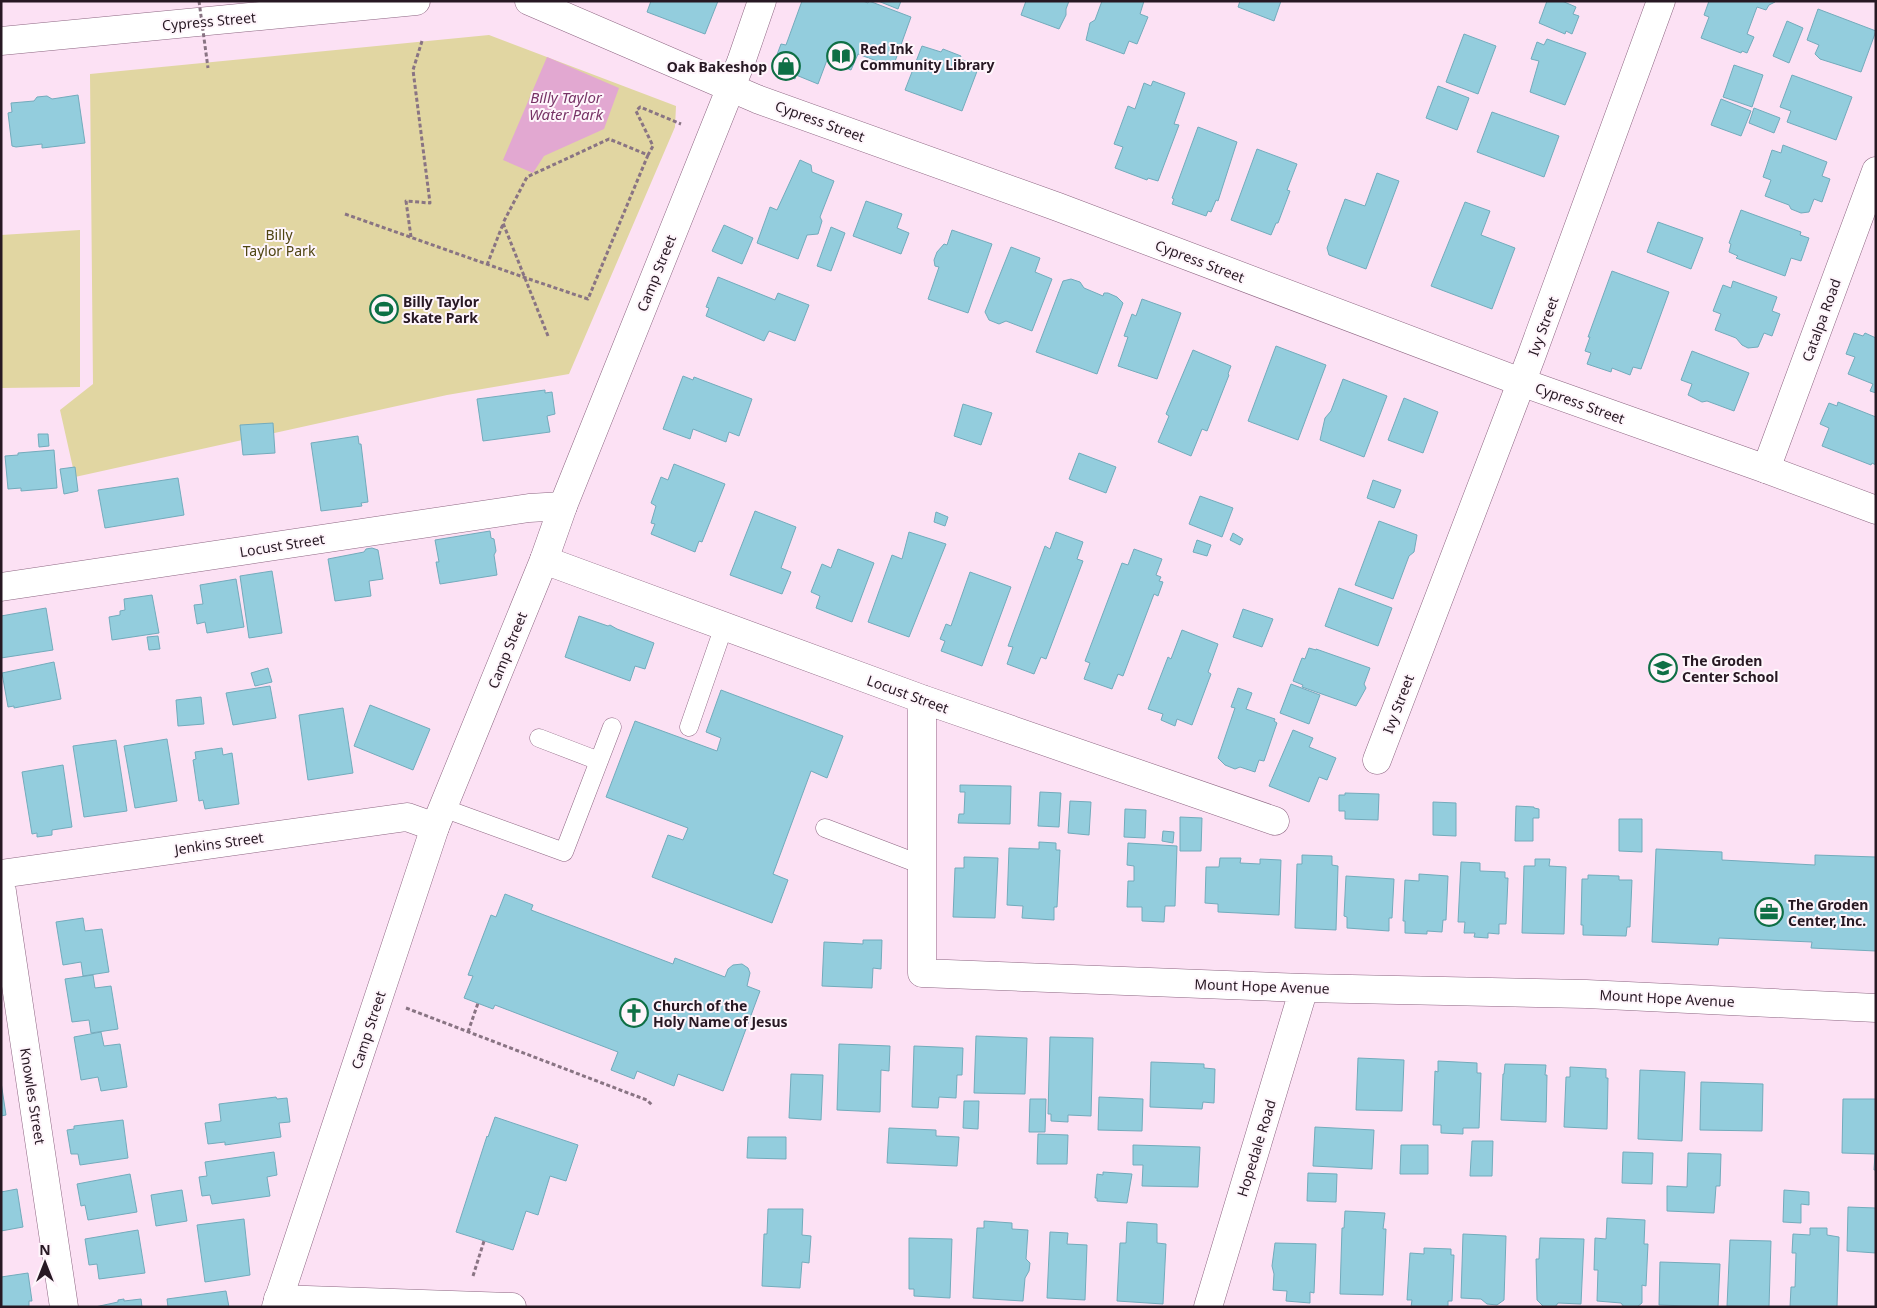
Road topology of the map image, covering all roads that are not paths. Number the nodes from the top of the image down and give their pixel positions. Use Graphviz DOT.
graph roads {
  1 [pos="416,1"];
  2 [pos="529,1"];
  3 [pos="762,1"];
  4 [pos="1661,1"];
  5 [pos="1,41"];
  6 [pos="730,88"];
  7 [pos="1876,172"];
  8 [pos="1521,382"];
  9 [pos="1766,469"];
  10 [pos="563,506"];
  11 [pos="1876,510"];
  12 [pos="544,560"];
  13 [pos="1,587"];
  14 [pos="724,626"];
  15 [pos="922,699"];
  16 [pos="612,727"];
  17 [pos="689,727"];
  18 [pos="539,738"];
  19 [pos="1377,760"];
  20 [pos="599,761"];
  21 [pos="439,817"];
  22 [pos="1274,820"];
  23 [pos="825,828"];
  24 [pos="922,865"];
  25 [pos="1,874"];
  26 [pos="1,885"];
  27 [pos="1304,988"];
  28 [pos="1876,1008"];
  29 [pos="277,1303"];
  30 [pos="64,1307"];
  31 [pos="512,1307"];
  32 [pos="1208,1307"];
  1 -- 5 [label="street, Cypress Street"];
  2 -- 6 [label="street, Cypress Street"];
  3 -- 6 [label="street, Camp Street"];
  4 -- 8 [label="street, Ivy Street"];
  6 -- 8 [label="street, Cypress Street"];
  6 -- 10 [label="street, Camp Street"];
  7 -- 9 [label="street, Catalpa Road"];
  8 -- 9 [label="street, Cypress Street"];
  8 -- 19 [label="street, Ivy Street"];
  9 -- 11 [label="street, Cypress Street"];
  10 -- 12 [label="street, Camp Street"];
  10 -- 13 [label="street, Locust Street"];
  12 -- 14 [label="street, Locust Street"];
  12 -- 21 [label="street, Camp Street"];
  14 -- 15 [label="street, Locust Street"];
  14 -- 17 [label="lane"];
  15 -- 22 [label="street, Locust Street"];
  15 -- 24 [label="street, Mount Hope Avenue"];
  16 -- 20 [label="lane"];
  18 -- 20 [label="lane"];
  20 -- 21 [label="lane"];
  21 -- 25 [label="street, Jenkins Street"];
  21 -- 29 [label="street, Camp Street"];
  23 -- 24 [label="lane"];
  24 -- 27 [label="street, Mount Hope Avenue"];
  26 -- 30 [label="street, Knowles Street"];
  27 -- 28 [label="street, Mount Hope Avenue"];
  27 -- 32 [label="street, Hopedale Road"];
  29 -- 31 [label="street"];
}
